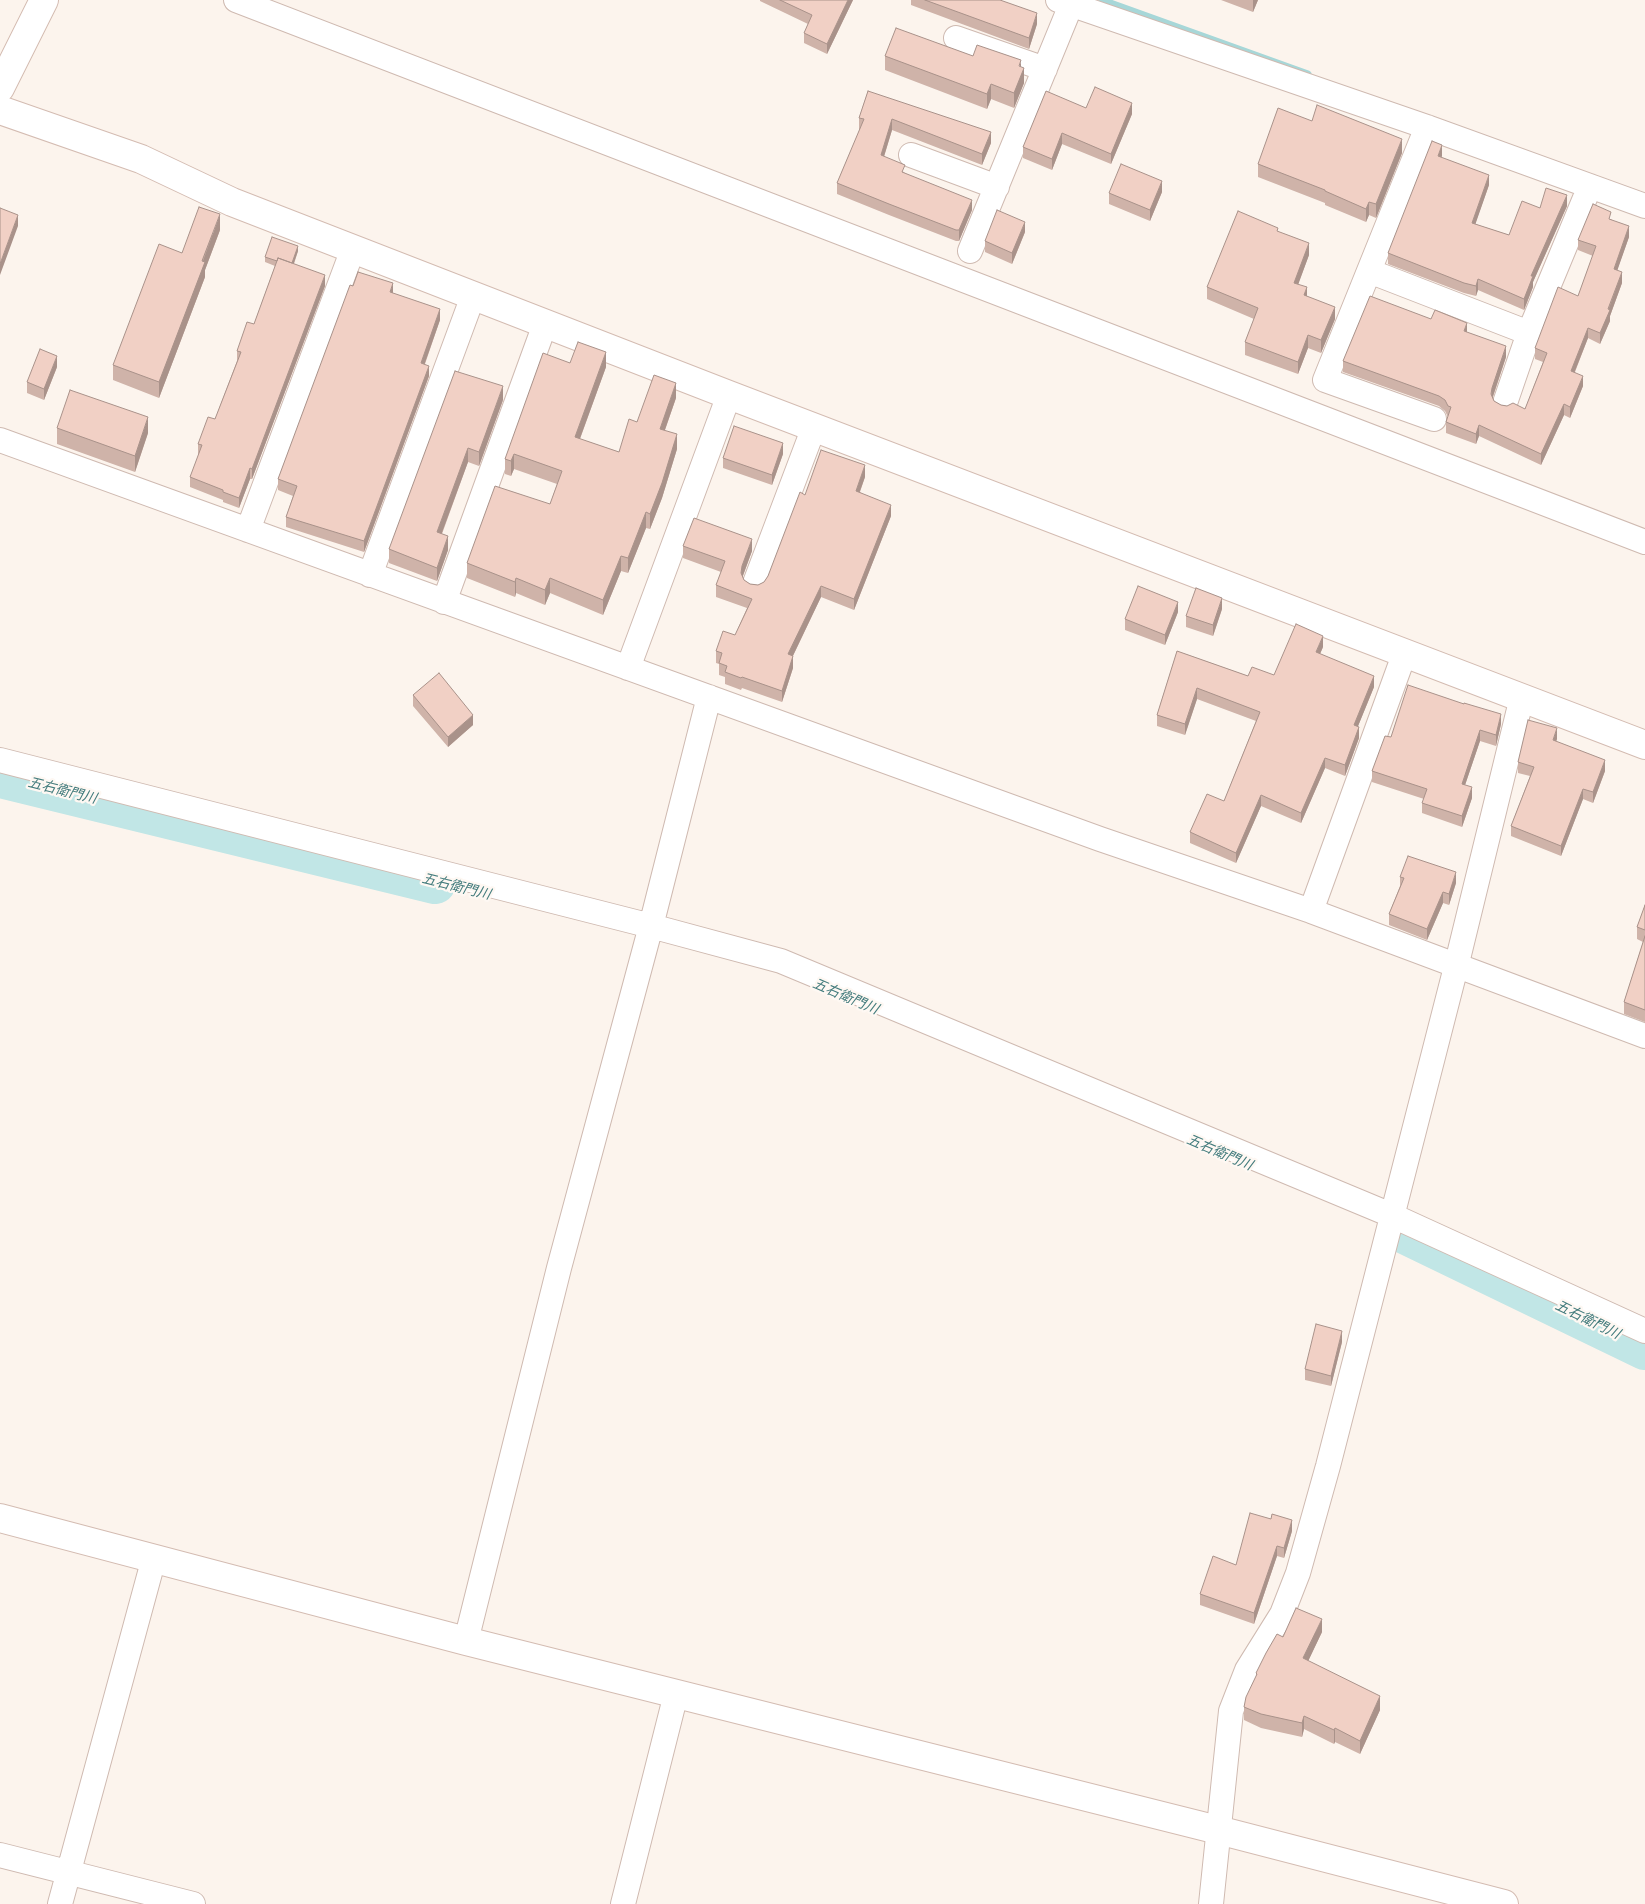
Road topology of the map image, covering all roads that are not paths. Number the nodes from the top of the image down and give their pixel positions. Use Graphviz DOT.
graph roads {
  1 [pos="44,0"];
  2 [pos="236,0"];
  3 [pos="1067,2"];
  4 [pos="956,38"];
  5 [pos="1045,69"];
  6 [pos="0,88"];
  7 [pos="0,110"];
  8 [pos="1427,127"];
  9 [pos="911,155"];
  10 [pos="1590,186"];
  11 [pos="997,187"];
  12 [pos="1645,206"];
  13 [pos="353,249"];
  14 [pos="970,251"];
  15 [pos="1369,270"];
  16 [pos="473,296"];
  17 [pos="545,324"];
  18 [pos="1529,333"];
  19 [pos="729,395"];
  20 [pos="1506,403"];
  21 [pos="1434,418"];
  22 [pos="814,427"];
  23 [pos="0,440"];
  24 [pos="248,530"];
  25 [pos="1645,542"];
  26 [pos="370,575"];
  27 [pos="755,583"];
  28 [pos="444,602"];
  29 [pos="1405,652"];
  30 [pos="628,668"];
  31 [pos="1522,697"];
  32 [pos="709,698"];
  33 [pos="1645,745"];
  34 [pos="0,760"];
  35 [pos="1311,911"];
  36 [pos="650,926"];
  37 [pos="1456,967"];
  38 [pos="1645,1036"];
  39 [pos="1391,1216"];
  40 [pos="1645,1331"];
  41 [pos="0,1518"];
  42 [pos="154,1558"];
  43 [pos="466,1641"];
  44 [pos="676,1694"];
  45 [pos="1218,1830"];
  46 [pos="0,1856"];
  47 [pos="68,1872"];
  48 [pos="60,1904"];
  49 [pos="193,1904"];
  50 [pos="623,1904"];
  51 [pos="1211,1904"];
  52 [pos="1504,1904"];
  1 -- 6 [label="street"];
  2 -- 25 [label="street"];
  3 -- 5 [label="street"];
  3 -- 8 [label="street"];
  4 -- 5 [label="street"];
  5 -- 11 [label="street"];
  7 -- 13 [label="street"];
  8 -- 10 [label="street"];
  8 -- 15 [label="street"];
  9 -- 11 [label="street"];
  10 -- 12 [label="street"];
  10 -- 18 [label="street"];
  11 -- 14 [label="street"];
  13 -- 16 [label="street"];
  13 -- 24 [label="street"];
  15 -- 18 [label="street"];
  15 -- 21 [label="street"];
  16 -- 17 [label="street"];
  16 -- 26 [label="street"];
  17 -- 19 [label="street"];
  17 -- 28 [label="street"];
  18 -- 20 [label="street"];
  19 -- 22 [label="street"];
  19 -- 30 [label="street"];
  22 -- 27 [label="street"];
  22 -- 29 [label="street"];
  23 -- 24 [label="street"];
  24 -- 26 [label="street"];
  26 -- 28 [label="street"];
  28 -- 30 [label="street"];
  29 -- 31 [label="street"];
  29 -- 35 [label="street"];
  30 -- 32 [label="street"];
  31 -- 33 [label="street"];
  31 -- 37 [label="street"];
  32 -- 35 [label="street"];
  32 -- 36 [label="street"];
  34 -- 36 [label="street"];
  35 -- 37 [label="street"];
  36 -- 39 [label="street"];
  36 -- 43 [label="street"];
  37 -- 38 [label="street"];
  37 -- 39 [label="street"];
  39 -- 40 [label="street"];
  39 -- 45 [label="street"];
  41 -- 42 [label="street"];
  42 -- 43 [label="street"];
  42 -- 47 [label="street"];
  43 -- 44 [label="street"];
  44 -- 45 [label="street"];
  44 -- 50 [label="street"];
  45 -- 51 [label="street"];
  45 -- 52 [label="street"];
  46 -- 47 [label="street"];
  47 -- 48 [label="street"];
  47 -- 49 [label="street"];
}
